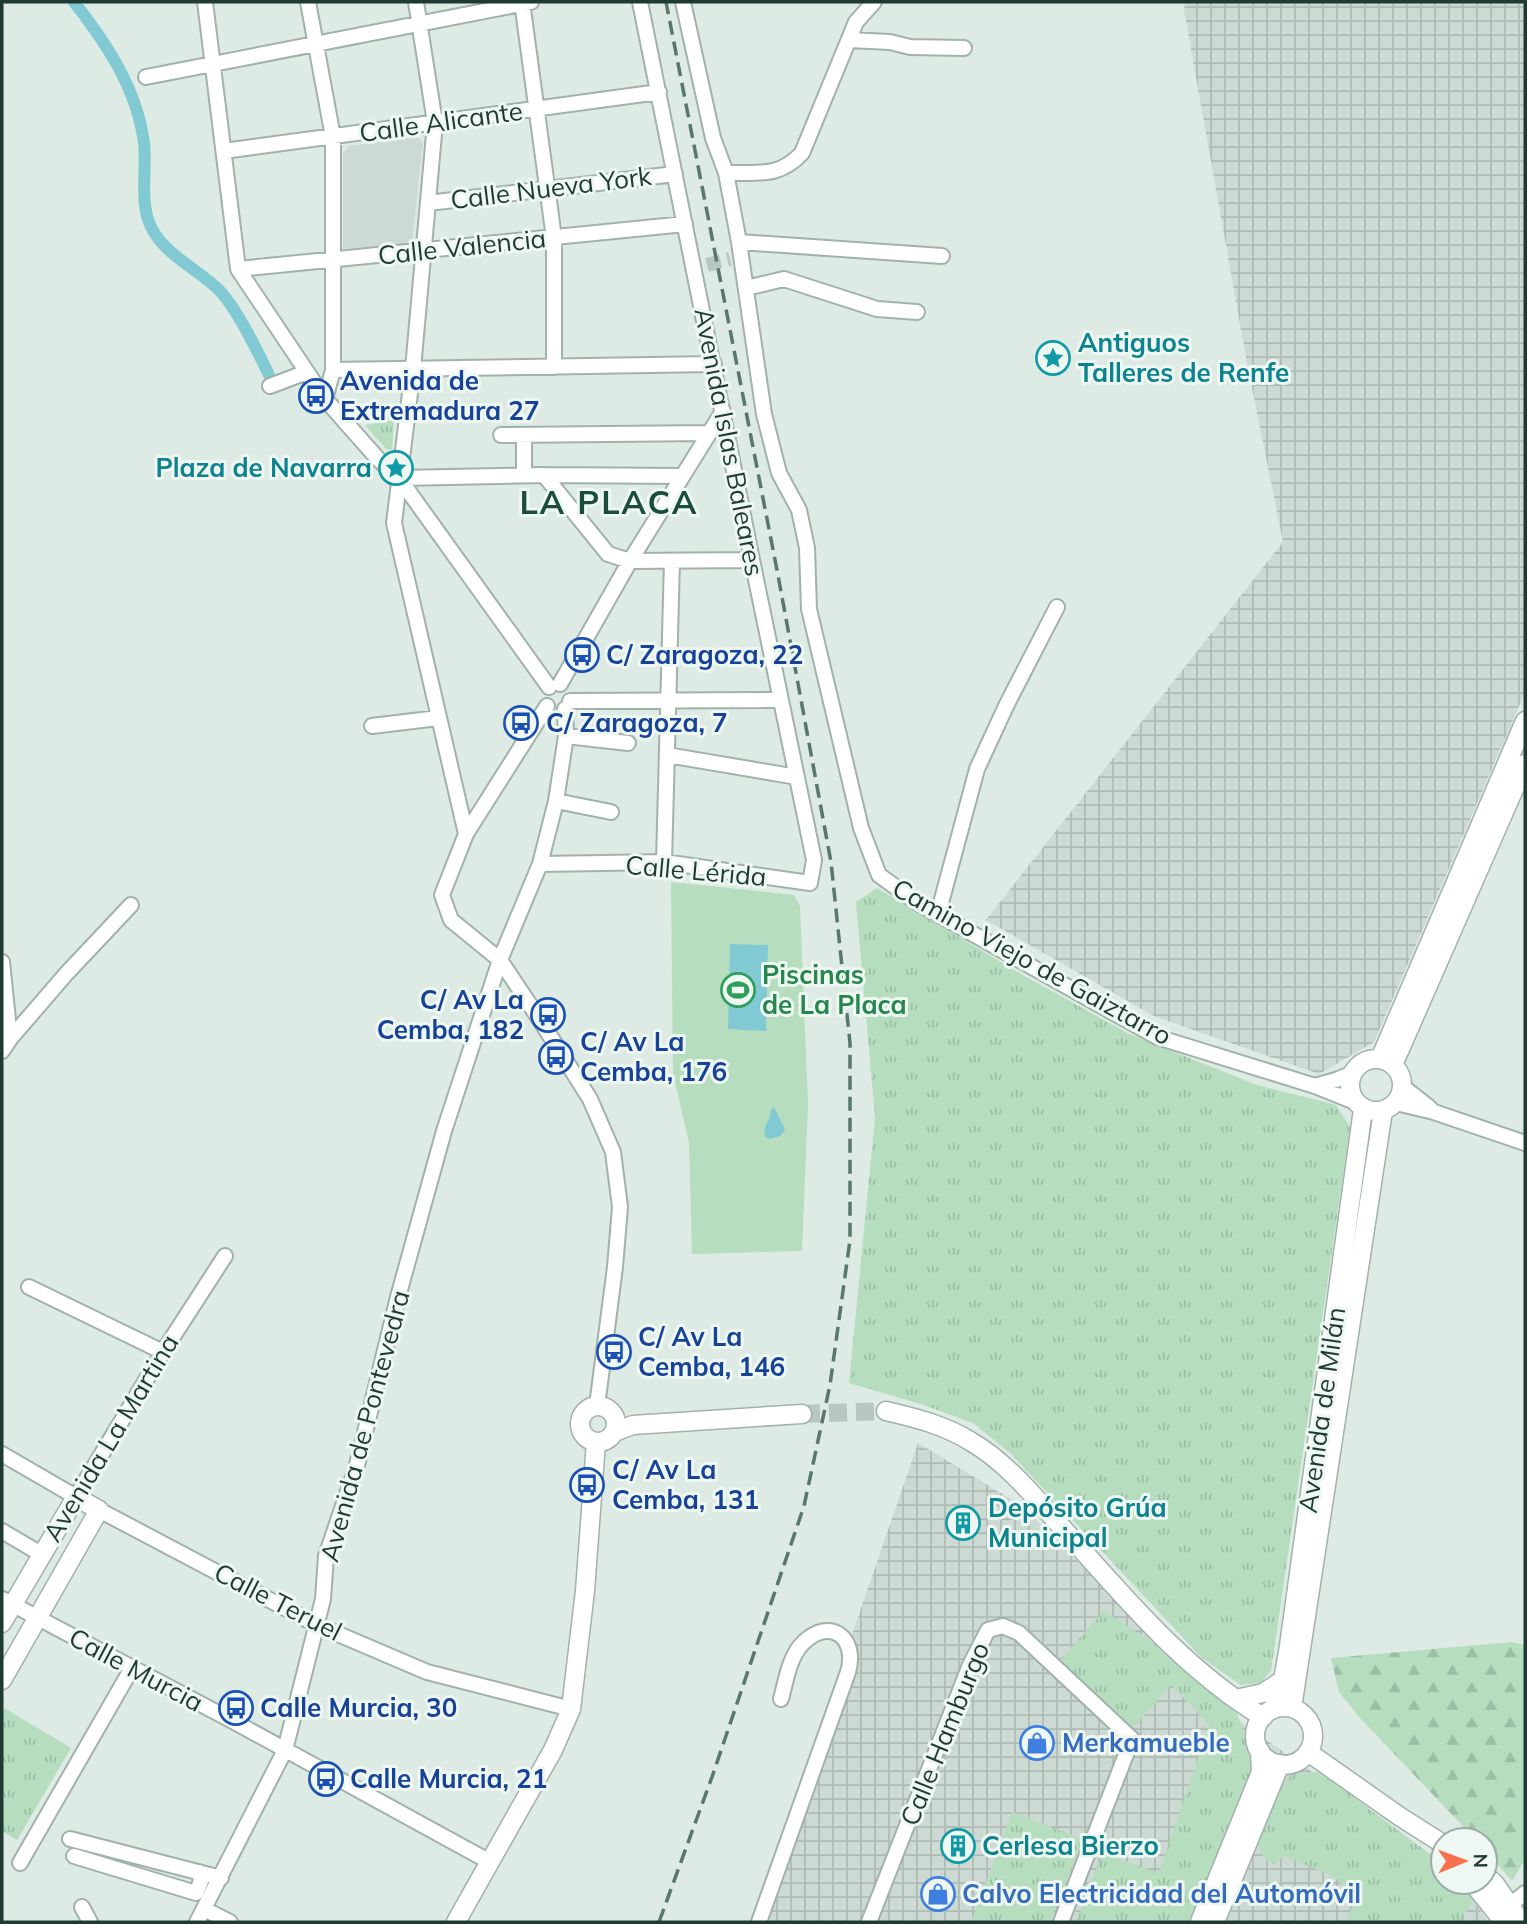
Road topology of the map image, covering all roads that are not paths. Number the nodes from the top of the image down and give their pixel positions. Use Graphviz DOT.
graph roads {
  1 [pos="205,2"];
  2 [pos="308,2"];
  3 [pos="416,2"];
  4 [pos="525,2"];
  5 [pos="640,2"];
  6 [pos="683,2"];
  7 [pos="874,2"];
  8 [pos="420,23"];
  9 [pos="849,40"];
  10 [pos="316,44"];
  11 [pos="964,48"];
  12 [pos="214,64"];
  13 [pos="146,77"];
  14 [pos="659,92"];
  15 [pos="538,109"];
  16 [pos="435,123"];
  17 [pos="333,137"];
  18 [pos="224,152"];
  19 [pos="726,173"];
  20 [pos="675,174"];
  21 [pos="549,189"];
  22 [pos="428,203"];
  23 [pos="685,224"];
  24 [pos="554,238"];
  25 [pos="424,250"];
  26 [pos="737,252"];
  27 [pos="942,256"];
  28 [pos="333,260"];
  29 [pos="239,269"];
  30 [pos="746,288"];
  31 [pos="917,312"];
  32 [pos="714,364"];
  33 [pos="554,367"];
  34 [pos="413,369"];
  35 [pos="332,370"];
  36 [pos="307,372"];
  37 [pos="270,386"];
  38 [pos="325,399"];
  39 [pos="723,411"];
  40 [pos="709,433"];
  41 [pos="500,435"];
  42 [pos="524,435"];
  43 [pos="524,475"];
  44 [pos="544,475"];
  45 [pos="682,476"];
  46 [pos="399,478"];
  47 [pos="752,560"];
  48 [pos="630,561"];
  49 [pos="672,561"];
  50 [pos="1057,607"];
  51 [pos="554,686"];
  52 [pos="781,700"];
  53 [pos="668,701"];
  54 [pos="568,705"];
  55 [pos="547,706"];
  56 [pos="438,718"];
  57 [pos="1525,721"];
  58 [pos="372,726"];
  59 [pos="566,736"];
  60 [pos="628,743"];
  61 [pos="667,755"];
  62 [pos="1525,764"];
  63 [pos="797,777"];
  64 [pos="556,801"];
  65 [pos="611,812"];
  66 [pos="466,834"];
  67 [pos="664,862"];
  68 [pos="540,863"];
  69 [pos="810,883"];
  70 [pos="131,905"];
  71 [pos="938,914"];
  72 [pos="500,960"];
  73 [pos="2,962"];
  74 [pos="6,1045"];
  75 [pos="1386,1062"];
  76 [pos="1353,1073"];
  77 [pos="1315,1086"];
  78 [pos="1394,1100"];
  79 [pos="1359,1105"];
  80 [pos="1525,1143"];
  81 [pos="225,1256"];
  82 [pos="29,1287"];
  83 [pos="163,1352"];
  84 [pos="886,1411"];
  85 [pos="802,1415"];
  86 [pos="608,1418"];
  87 [pos="596,1442"];
  88 [pos="2,1454"];
  89 [pos="76,1497"];
  90 [pos="99,1510"];
  91 [pos="2,1531"];
  92 [pos="41,1554"];
  93 [pos="7,1602"];
  94 [pos="37,1618"];
  95 [pos="2,1623"];
  96 [pos="317,1625"];
  97 [pos="132,1668"];
  98 [pos="2,1680"];
  99 [pos="1283,1680"];
  100 [pos="781,1699"];
  101 [pos="1236,1699"];
  102 [pos="1292,1708"];
  103 [pos="571,1709"];
  104 [pos="1268,1713"];
  105 [pos="285,1750"];
  106 [pos="1260,1751"];
  107 [pos="1308,1752"];
  108 [pos="1280,1764"];
  109 [pos="1429,1835"];
  110 [pos="70,1839"];
  111 [pos="74,1856"];
  112 [pos="490,1862"];
  113 [pos="20,1863"];
  114 [pos="199,1872"];
  115 [pos="221,1878"];
  116 [pos="1525,1893"];
  117 [pos="1499,1894"];
  118 [pos="1487,1896"];
  119 [pos="82,1907"];
  120 [pos="204,1909"];
  121 [pos="1507,1914"];
  122 [pos="90,1922"];
  123 [pos="197,1922"];
  124 [pos="230,1922"];
  125 [pos="456,1922"];
  126 [pos="759,1922"];
  127 [pos="869,1922"];
  128 [pos="1061,1922"];
  129 [pos="1200,1922"];
  130 [pos="1215,1922"];
  131 [pos="1521,1922"];
  1 -- 12 [label="street"];
  2 -- 10 [label="street"];
  3 -- 8 [label="street"];
  4 -- 8 [label="street"];
  4 -- 15 [label="street"];
  5 -- 14 [label="street, Avenida Islas Baleares"];
  6 -- 19 [label="street, Camino Viejo de Gaiztarro"];
  7 -- 9 [label="street"];
  8 -- 10 [label="street"];
  8 -- 16 [label="street"];
  9 -- 11 [label="street"];
  9 -- 19 [label="street"];
  10 -- 12 [label="street"];
  10 -- 17 [label="street"];
  12 -- 13 [label="street"];
  12 -- 18 [label="street"];
  14 -- 15 [label="street, Calle Alicante"];
  14 -- 20 [label="street, Avenida Islas Baleares"];
  15 -- 16 [label="street, Calle Alicante"];
  15 -- 21 [label="street"];
  16 -- 17 [label="street, Calle Alicante"];
  16 -- 22 [label="street"];
  17 -- 18 [label="street, Calle Alicante"];
  17 -- 28 [label="street"];
  18 -- 29 [label="street"];
  19 -- 26 [label="street, Camino Viejo de Gaiztarro"];
  20 -- 21 [label="street, Calle Nueva York"];
  20 -- 23 [label="street, Avenida Islas Baleares"];
  21 -- 22 [label="street, Calle Nueva York"];
  21 -- 24 [label="street"];
  22 -- 25 [label="street"];
  23 -- 24 [label="street, Calle Valencia"];
  23 -- 32 [label="street, Avenida Islas Baleares"];
  24 -- 25 [label="street, Calle Valencia"];
  24 -- 33 [label="street"];
  25 -- 28 [label="street, Calle Valencia"];
  25 -- 34 [label="street"];
  26 -- 27 [label="street"];
  26 -- 30 [label="street, Camino Viejo de Gaiztarro"];
  28 -- 29 [label="street, Calle Valencia"];
  28 -- 35 [label="street"];
  29 -- 36 [label="street"];
  30 -- 31 [label="street"];
  30 -- 71 [label="street, Camino Viejo de Gaiztarro"];
  32 -- 33 [label="street"];
  32 -- 39 [label="street, Avenida Islas Baleares"];
  33 -- 34 [label="street"];
  34 -- 35 [label="street"];
  34 -- 46 [label="street"];
  35 -- 38 [label="street"];
  36 -- 37 [label="street"];
  36 -- 38 [label="street"];
  38 -- 46 [label="street"];
  39 -- 40 [label="street"];
  39 -- 47 [label="street, Avenida Islas Baleares"];
  40 -- 42 [label="street"];
  40 -- 45 [label="street"];
  41 -- 42 [label="street"];
  42 -- 43 [label="street"];
  43 -- 44 [label="street"];
  43 -- 46 [label="street"];
  44 -- 45 [label="street"];
  44 -- 48 [label="street"];
  45 -- 48 [label="street"];
  46 -- 51 [label="street"];
  46 -- 56 [label="street"];
  47 -- 49 [label="street"];
  47 -- 52 [label="street, Avenida Islas Baleares"];
  48 -- 49 [label="street"];
  48 -- 51 [label="street"];
  49 -- 53 [label="street"];
  50 -- 71 [label="street"];
  51 -- 54 [label="street"];
  51 -- 55 [label="street"];
  52 -- 53 [label="street"];
  52 -- 63 [label="street, Avenida Islas Baleares"];
  53 -- 54 [label="street"];
  53 -- 61 [label="street"];
  54 -- 55 [label="street"];
  54 -- 59 [label="street, Avenida de Pontevedra"];
  55 -- 66 [label="street"];
  56 -- 58 [label="street"];
  56 -- 66 [label="street"];
  57 -- 75 [label="street"];
  59 -- 60 [label="street"];
  59 -- 64 [label="street, Avenida de Pontevedra"];
  61 -- 63 [label="street"];
  61 -- 67 [label="street"];
  62 -- 75 [label="street"];
  63 -- 69 [label="street, Avenida Islas Baleares"];
  64 -- 65 [label="street"];
  64 -- 68 [label="street, Avenida de Pontevedra"];
  66 -- 72 [label="street"];
  67 -- 68 [label="street, Calle Lérida"];
  67 -- 69 [label="street, Calle Lérida"];
  68 -- 72 [label="street, Avenida de Pontevedra"];
  70 -- 74 [label="street"];
  71 -- 77 [label="street, Camino Viejo de Gaiztarro"];
  72 -- 86 [label="street"];
  72 -- 96 [label="street, Avenida de Pontevedra"];
  73 -- 74 [label="street"];
  75 -- 76 [label="street"];
  75 -- 78 [label="street"];
  76 -- 77 [label="street"];
  76 -- 79 [label="street"];
  77 -- 79 [label="street, Camino Viejo de Gaiztarro"];
  78 -- 79 [label="street"];
  78 -- 80 [label="street"];
  78 -- 102 [label="street, Avenida de Milán"];
  79 -- 99 [label="street, Avenida de Milán"];
  81 -- 83 [label="street, Avenida La Martina"];
  82 -- 83 [label="street"];
  83 -- 89 [label="street, Avenida La Martina"];
  84 -- 101 [label="street"];
  85 -- 86 [label="street"];
  86 -- 87 [label="street"];
  86 -- 87 [label="street"];
  87 -- 103 [label="street"];
  88 -- 89 [label="street, Calle Teruel"];
  89 -- 90 [label="street, Calle Teruel"];
  89 -- 92 [label="street, Avenida La Martina"];
  90 -- 94 [label="street, Avenida La Martina"];
  90 -- 96 [label="street, Calle Teruel"];
  91 -- 92 [label="street"];
  92 -- 93 [label="street, Avenida La Martina"];
  93 -- 94 [label="street, Calle Murcia"];
  93 -- 95 [label="street, Avenida La Martina"];
  94 -- 97 [label="street, Calle Murcia"];
  94 -- 98 [label="street, Avenida La Martina"];
  96 -- 103 [label="street, Calle Teruel"];
  96 -- 105 [label="street, Avenida de Pontevedra"];
  97 -- 105 [label="street, Calle Murcia"];
  97 -- 113 [label="street"];
  99 -- 101 [label="street"];
  99 -- 104 [label="street, Avenida de Milán"];
  100 -- 126 [label="street"];
  101 -- 104 [label="street"];
  102 -- 104 [label="street"];
  102 -- 107 [label="street"];
  103 -- 112 [label="street"];
  104 -- 106 [label="street"];
  105 -- 112 [label="street, Calle Murcia"];
  105 -- 115 [label="street, Avenida de Pontevedra"];
  106 -- 108 [label="street"];
  106 -- 129 [label="street"];
  107 -- 108 [label="street"];
  107 -- 109 [label="street"];
  108 -- 130 [label="street"];
  110 -- 114 [label="street"];
  111 -- 114 [label="street"];
  112 -- 125 [label="street"];
  114 -- 115 [label="street"];
  115 -- 120 [label="street, Avenida de Pontevedra"];
  116 -- 121 [label="street"];
  117 -- 121 [label="street"];
  118 -- 121 [label="street"];
  119 -- 122 [label="street"];
  120 -- 123 [label="street, Avenida de Pontevedra"];
  120 -- 124 [label="street"];
  121 -- 131 [label="street"];
  127 -- 128 [label="street, Calle Hamburgo"];
}
